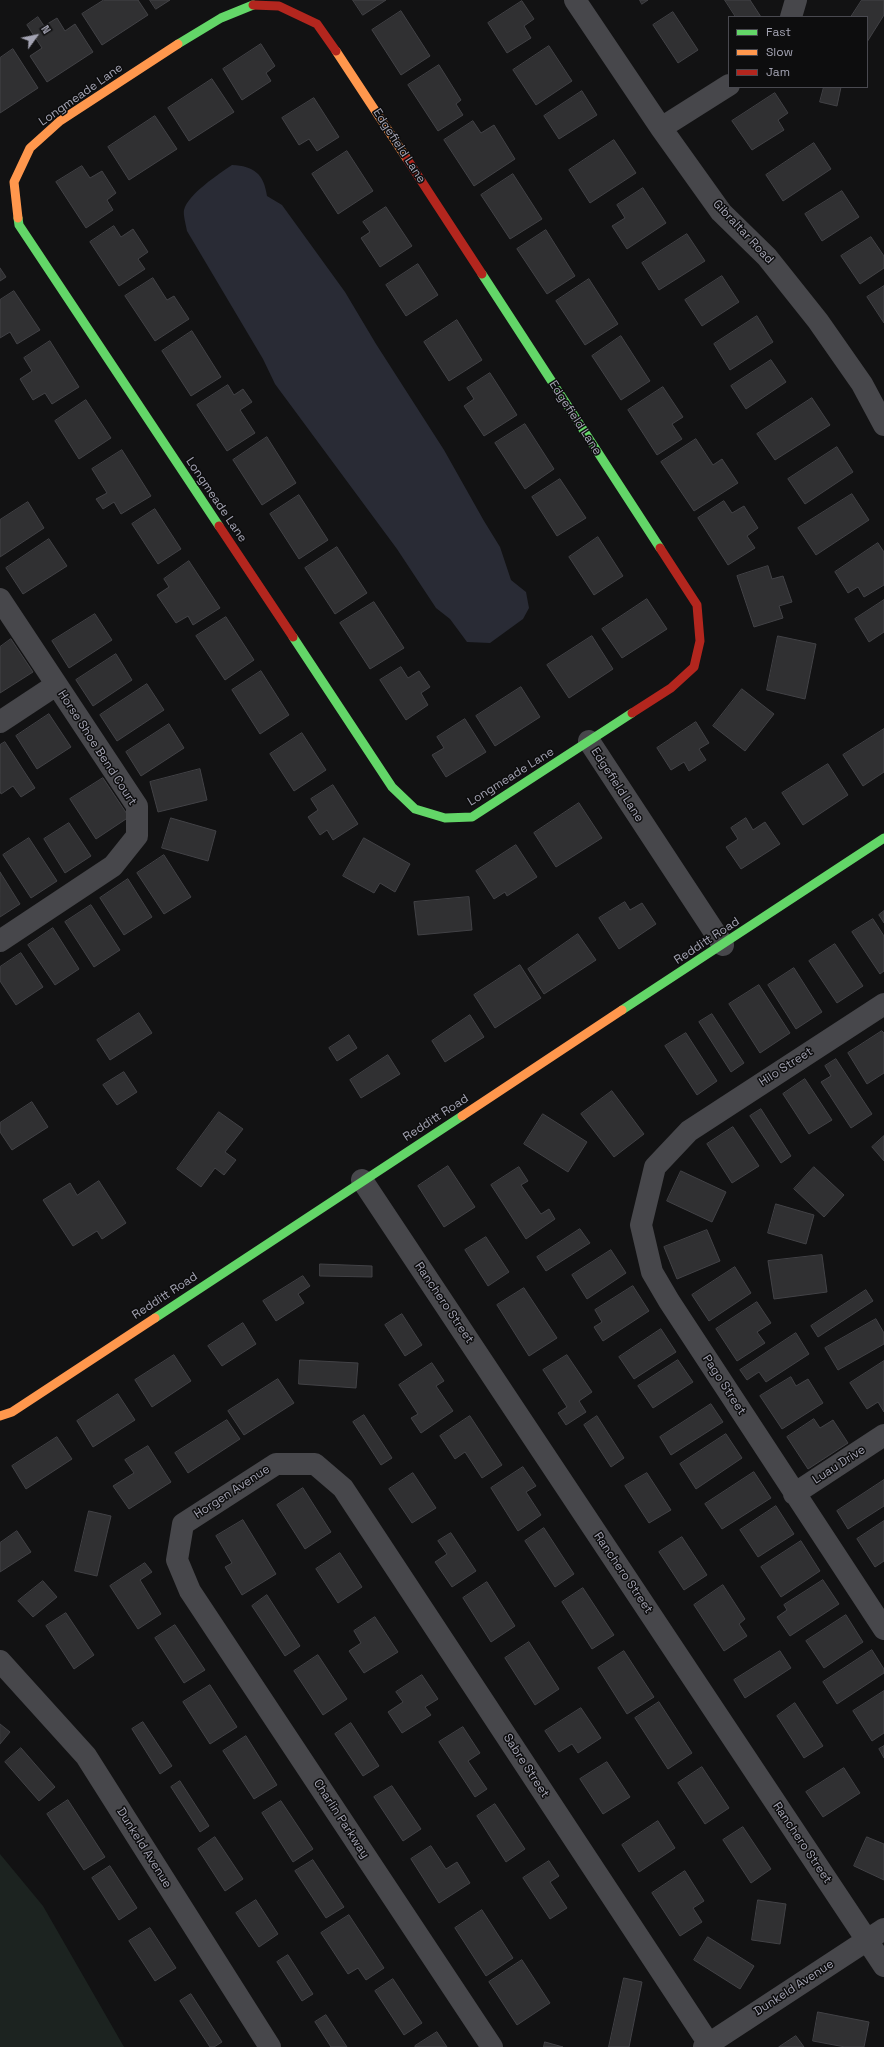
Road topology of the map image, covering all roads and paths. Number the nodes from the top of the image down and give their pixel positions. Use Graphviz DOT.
graph roads {
  1 [pos="575,0"];
  2 [pos="796,0"];
  3 [pos="791,16"];
  4 [pos="148,62"];
  5 [pos="728,86"];
  6 [pos="661,128"];
  7 [pos="884,425"];
  8 [pos="0,598"];
  9 [pos="56,685"];
  10 [pos="0,722"];
  11 [pos="589,741"];
  12 [pos="884,838"];
  13 [pos="0,941"];
  14 [pos="723,945"];
  15 [pos="884,1004"];
  16 [pos="689,1131"];
  17 [pos="362,1180"];
  18 [pos="0,1416"];
  19 [pos="884,1436"];
  20 [pos="343,1488"];
  21 [pos="794,1494"];
  22 [pos="190,1591"];
  23 [pos="884,1629"];
  24 [pos="0,1662"];
  25 [pos="875,1934"];
  26 [pos="884,1966"];
  27 [pos="707,2045"];
  28 [pos="270,2047"];
  29 [pos="492,2047"];
  1 -- 6 [label="street, Gibraltar Road"];
  2 -- 3 [label="street"];
  4 -- 11 [label="street, Edgefield Lane"];
  4 -- 11 [label="street, Longmeade Lane"];
  5 -- 6 [label="street"];
  6 -- 7 [label="street, Gibraltar Road"];
  8 -- 9 [label="street, Horse Shoe Bend Court"];
  9 -- 10 [label="street"];
  9 -- 13 [label="street, Horse Shoe Bend Court"];
  11 -- 14 [label="street, Edgefield Lane"];
  12 -- 14 [label="street, Redditt Road"];
  14 -- 17 [label="street, Redditt Road"];
  15 -- 16 [label="street, Hilo Street"];
  16 -- 21 [label="street, Pago Street"];
  17 -- 18 [label="street, Redditt Road"];
  17 -- 25 [label="street, Ranchero Street"];
  19 -- 21 [label="street, Luau Drive"];
  20 -- 22 [label="street, Horgen Avenue"];
  20 -- 27 [label="street, Sabre Street"];
  21 -- 23 [label="street, Pago Street"];
  22 -- 29 [label="street, Charlin Parkway"];
  24 -- 28 [label="street, Dunkeld Avenue"];
  25 -- 26 [label="street, Ranchero Street"];
  25 -- 27 [label="street, Dunkeld Avenue"];
}
